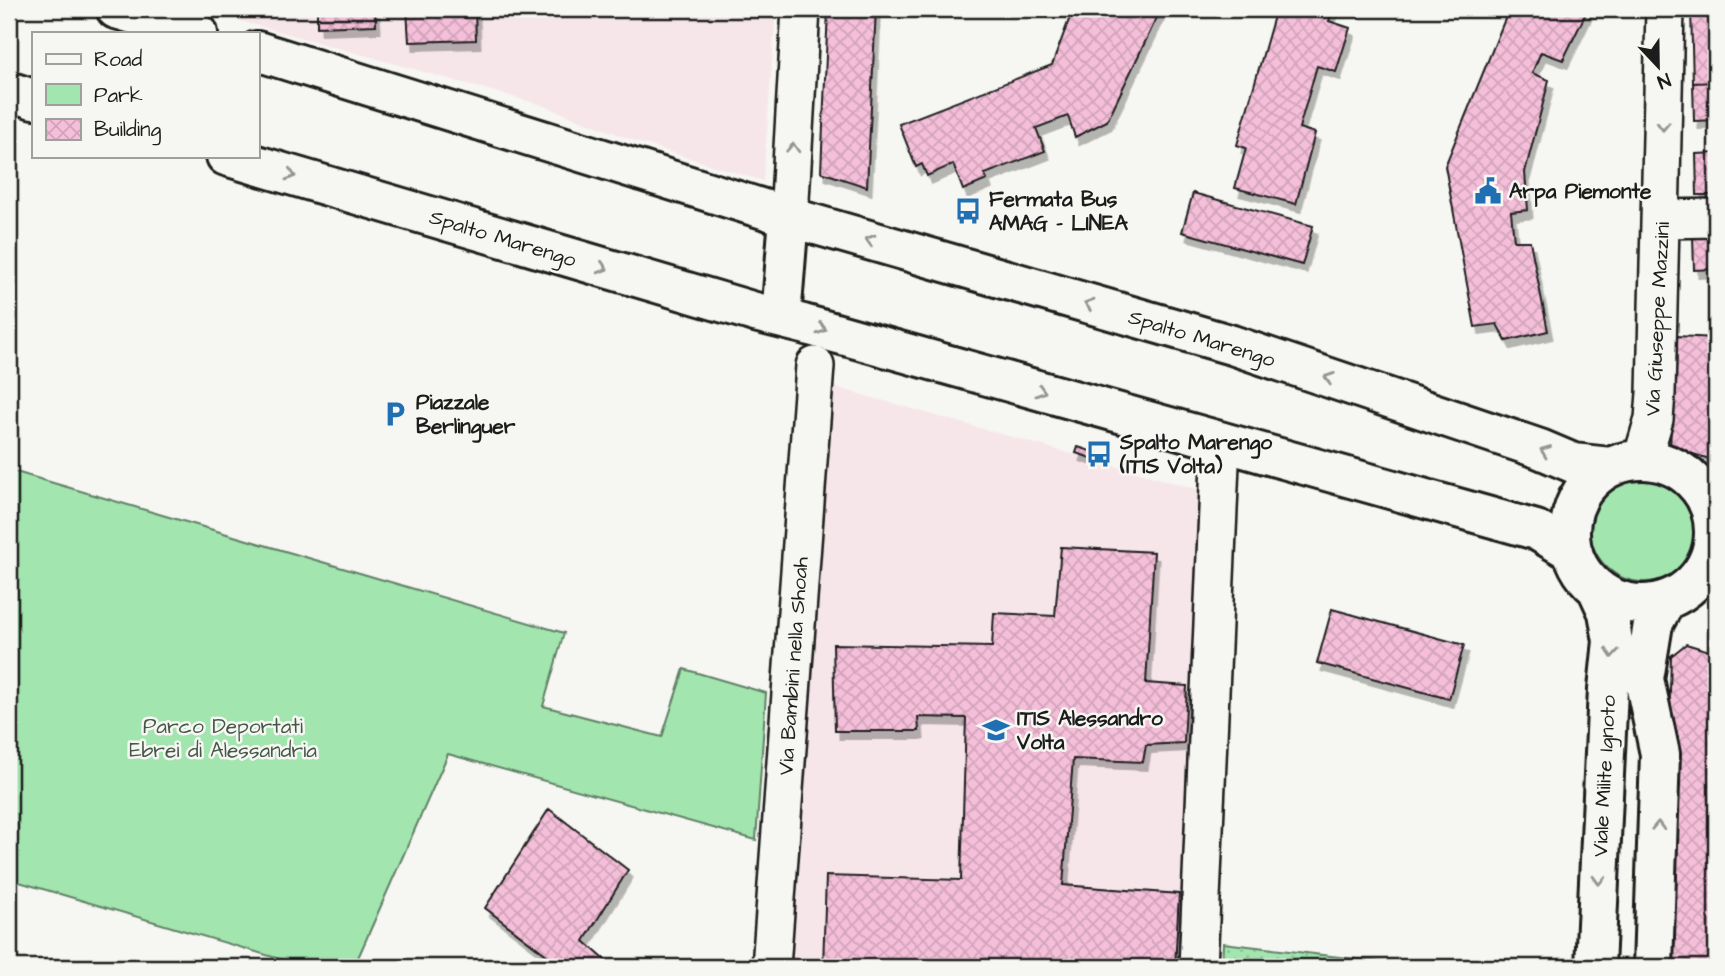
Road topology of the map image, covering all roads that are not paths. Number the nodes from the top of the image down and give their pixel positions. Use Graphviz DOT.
graph roads {
  1 [pos="116,9"];
  2 [pos="801,9"];
  3 [pos="1665,9"];
  4 [pos="195,32"];
  5 [pos="259,52"];
  6 [pos="9,91"];
  7 [pos="32,99"];
  8 [pos="233,158"];
  9 [pos="789,217"];
  10 [pos="1716,218"];
  11 [pos="1662,219"];
  12 [pos="781,318"];
  13 [pos="815,366"];
  14 [pos="1221,441"];
  15 [pos="1626,464"];
  16 [pos="1711,503"];
  17 [pos="1573,552"];
  18 [pos="1597,588"];
  19 [pos="1690,590"];
  20 [pos="771,967"];
  21 [pos="1198,967"];
  22 [pos="1595,967"];
  23 [pos="1653,967"];
  1 -- 4 [label="main road"];
  9 -- 2 [label="street, one-way"];
  3 -- 11 [label="street, Via Giuseppe Mazzini, one-way"];
  5 -- 9 [label="main road, Spalto Marengo"];
  6 -- 7 [label="main road"];
  8 -- 12 [label="main road, Spalto Marengo, one-way"];
  9 -- 12 [label="main road"];
  15 -- 9 [label="main road, Spalto Marengo, one-way"];
  10 -- 11 [label="street"];
  11 -- 15 [label="street, Via Giuseppe Mazzini"];
  12 -- 14 [label="main road, Spalto Marengo, one-way"];
  13 -- 20 [label="street, Via Bambini nella Shoah"];
  14 -- 17 [label="main road, Spalto Marengo"];
  14 -- 21 [label="street"];
  15 -- 16 [label="main road"];
  15 -- 17 [label="main road"];
  16 -- 19 [label="main road"];
  17 -- 18 [label="main road"];
  18 -- 19 [label="main road"];
  18 -- 22 [label="main road, Viale Milite Ignoto, one-way"];
  23 -- 19 [label="main road, Viale Milite Ignoto, one-way"];
}
